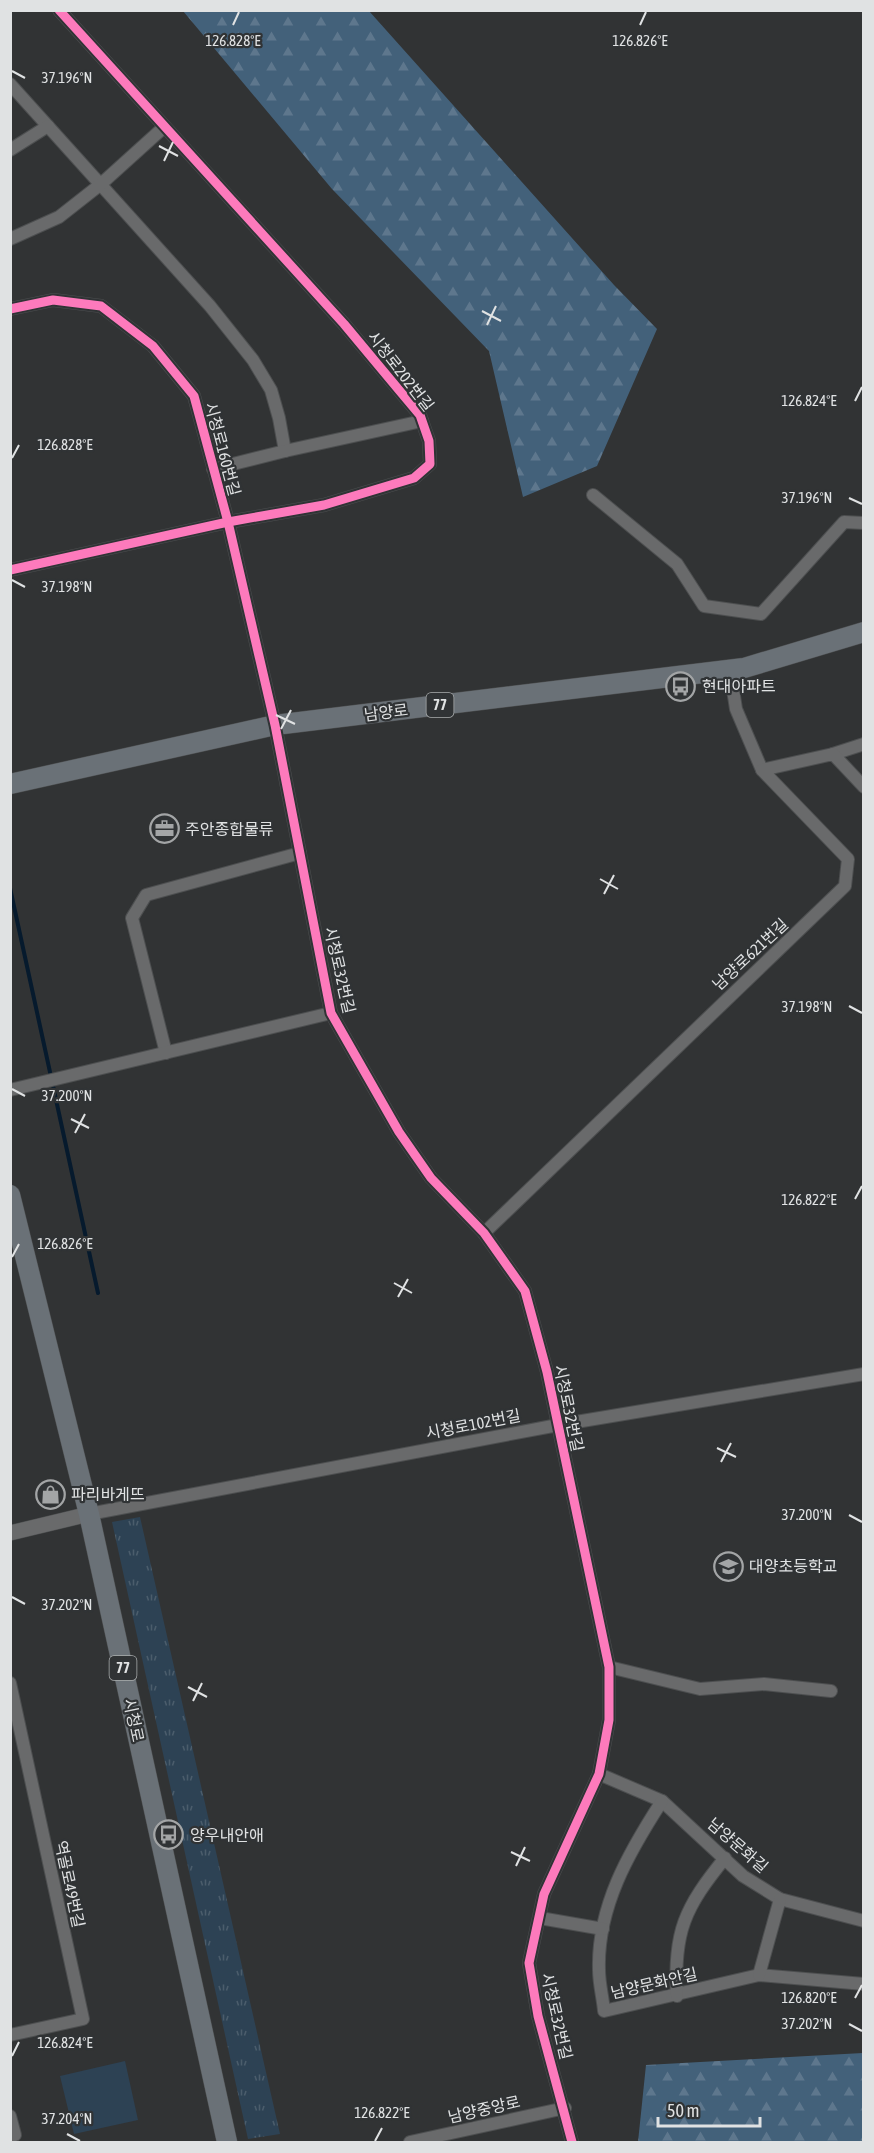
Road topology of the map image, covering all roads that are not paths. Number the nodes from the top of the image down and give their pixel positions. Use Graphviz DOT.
graph roads {
  1 [pos="59,10"];
  2 [pos="10,84"];
  3 [pos="48,126"];
  4 [pos="163,128"];
  5 [pos="10,150"];
  6 [pos="100,184"];
  7 [pos="10,239"];
  8 [pos="10,309"];
  9 [pos="422,422"];
  10 [pos="285,451"];
  11 [pos="213,469"];
  12 [pos="593,495"];
  13 [pos="228,522"];
  14 [pos="864,523"];
  15 [pos="10,570"];
  16 [pos="864,632"];
  17 [pos="730,670"];
  18 [pos="275,725"];
  19 [pos="864,744"];
  20 [pos="834,754"];
  21 [pos="762,770"];
  22 [pos="13,783"];
  23 [pos="864,787"];
  24 [pos="300,853"];
  25 [pos="332,1013"];
  26 [pos="166,1053"];
  27 [pos="10,1090"];
  28 [pos="10,1195"];
  29 [pos="484,1233"];
  30 [pos="864,1374"];
  31 [pos="558,1425"];
  32 [pos="89,1514"];
  33 [pos="10,1533"];
  34 [pos="609,1667"];
  35 [pos="10,1683"];
  36 [pos="831,1691"];
  37 [pos="599,1774"];
  38 [pos="662,1801"];
  39 [pos="725,1858"];
  40 [pos="780,1899"];
  41 [pos="540,1918"];
  42 [pos="864,1921"];
  43 [pos="603,1929"];
  44 [pos="759,1975"];
  45 [pos="864,1984"];
  46 [pos="677,1996"];
  47 [pos="10,2035"];
  48 [pos="565,2108"];
  49 [pos="10,2116"];
  50 [pos="10,2136"];
  51 [pos="227,2142"];
  52 [pos="410,2142"];
  53 [pos="572,2142"];
  1 -- 4 [label="street, 시청로202번길"];
  2 -- 3 [label="street"];
  3 -- 5 [label="street"];
  3 -- 6 [label="street"];
  4 -- 6 [label="street"];
  4 -- 9 [label="street, 시청로202번길"];
  6 -- 7 [label="street"];
  6 -- 10 [label="street"];
  8 -- 11 [label="street, 시청로160번길"];
  9 -- 10 [label="street"];
  9 -- 13 [label="street, 시청로202번길"];
  10 -- 11 [label="street"];
  11 -- 13 [label="street, 시청로160번길"];
  12 -- 14 [label="street"];
  13 -- 15 [label="street, 시청로202번길"];
  13 -- 18 [label="street, 시청로160번길"];
  16 -- 17 [label="main road, 남양로 / 77"];
  17 -- 18 [label="main road, 남양로 / 77"];
  17 -- 21 [label="street"];
  18 -- 22 [label="main road, 남양로 / 77"];
  18 -- 24 [label="street, 시청로32번길"];
  19 -- 20 [label="street"];
  20 -- 21 [label="street"];
  20 -- 23 [label="street"];
  21 -- 29 [label="street, 남양로621번길"];
  24 -- 25 [label="street, 시청로32번길"];
  24 -- 26 [label="street"];
  25 -- 26 [label="street"];
  25 -- 29 [label="street, 시청로32번길"];
  26 -- 27 [label="street"];
  28 -- 32 [label="main road, 시청로 / 77"];
  29 -- 31 [label="street, 시청로32번길"];
  30 -- 31 [label="street, 시청로102번길"];
  31 -- 32 [label="street, 시청로102번길"];
  31 -- 34 [label="street, 시청로32번길"];
  32 -- 33 [label="street"];
  32 -- 51 [label="main road, 시청로 / 77"];
  34 -- 36 [label="street"];
  34 -- 37 [label="street, 시청로32번길"];
  35 -- 47 [label="street, 역골로49번길"];
  37 -- 38 [label="street, 남양문화길"];
  37 -- 41 [label="street, 시청로32번길"];
  38 -- 39 [label="street, 남양문화길"];
  38 -- 43 [label="street, 남양문화안길"];
  39 -- 40 [label="street, 남양문화길"];
  39 -- 46 [label="street"];
  40 -- 42 [label="street, 남양문화길"];
  40 -- 44 [label="street"];
  41 -- 43 [label="street"];
  41 -- 48 [label="street, 시청로32번길"];
  43 -- 46 [label="street, 남양문화안길"];
  44 -- 45 [label="street, 남양문화안길"];
  44 -- 46 [label="street, 남양문화안길"];
  48 -- 52 [label="street, 남양중앙로"];
  48 -- 53 [label="street, 시청로32번길"];
  49 -- 50 [label="street"];
}
